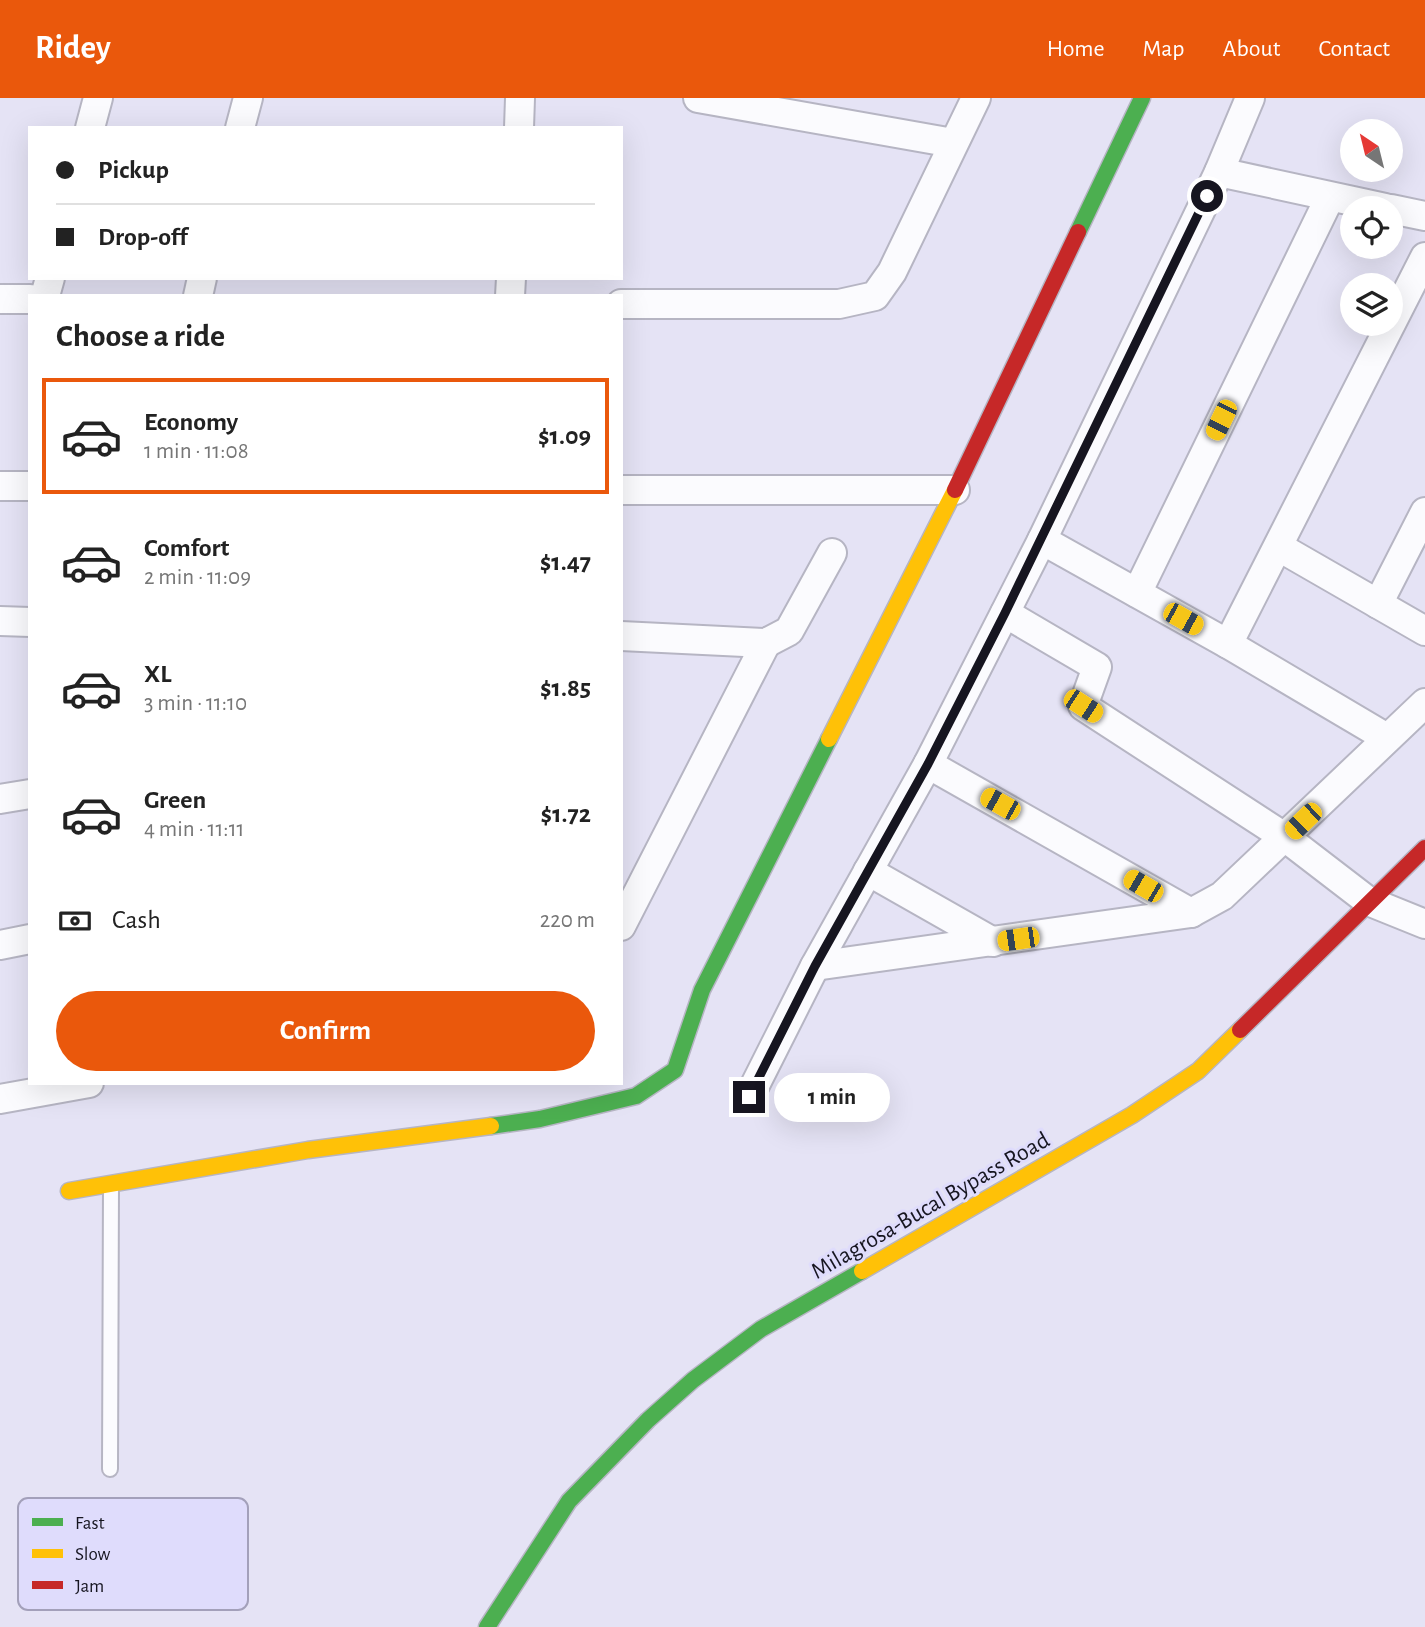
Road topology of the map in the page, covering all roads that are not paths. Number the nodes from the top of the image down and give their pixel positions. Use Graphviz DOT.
graph roads {
  1 [pos="98,98"];
  2 [pos="248,98"];
  3 [pos="520,98"];
  4 [pos="698,98"];
  5 [pos="976,98"];
  6 [pos="1142,98"];
  7 [pos="1250,98"];
  8 [pos="91,126"];
  9 [pos="241,126"];
  10 [pos="519,126"];
  11 [pos="953,143"];
  12 [pos="1219,172"];
  13 [pos="1330,197"];
  14 [pos="1340,199"];
  15 [pos="1403,211"];
  16 [pos="1425,216"];
  17 [pos="1425,257"];
  18 [pos="0,299"];
  19 [pos="28,299"];
  20 [pos="623,304"];
  21 [pos="0,486"];
  22 [pos="28,486"];
  23 [pos="623,490"];
  24 [pos="955,490"];
  25 [pos="1425,512"];
  26 [pos="1042,540"];
  27 [pos="1279,547"];
  28 [pos="832,553"];
  29 [pos="1137,593"];
  30 [pos="1378,604"];
  31 [pos="1005,613"];
  32 [pos="0,621"];
  33 [pos="28,622"];
  34 [pos="1425,631"];
  35 [pos="623,636"];
  36 [pos="766,643"];
  37 [pos="1228,644"];
  38 [pos="1425,704"];
  39 [pos="1387,738"];
  40 [pos="928,764"];
  41 [pos="28,794"];
  42 [pos="0,799"];
  43 [pos="1286,838"];
  44 [pos="1425,848"];
  45 [pos="868,870"];
  46 [pos="1368,901"];
  47 [pos="1191,913"];
  48 [pos="623,922"];
  49 [pos="1425,924"];
  50 [pos="28,939"];
  51 [pos="993,942"];
  52 [pos="0,945"];
  53 [pos="815,966"];
  54 [pos="78,1085"];
  55 [pos="749,1097"];
  56 [pos="0,1099"];
  57 [pos="111,1184"];
  58 [pos="69,1191"];
  59 [pos="110,1469"];
  60 [pos="487,1627"];
  1 -- 8 [label="street"];
  2 -- 9 [label="street"];
  3 -- 10 [label="street"];
  4 -- 11 [label="street"];
  5 -- 11 [label="street"];
  6 -- 24 [label="street"];
  7 -- 12 [label="street"];
  11 -- 20 [label="street"];
  12 -- 13 [label="street"];
  12 -- 26 [label="street"];
  13 -- 14 [label="street"];
  13 -- 29 [label="street"];
  15 -- 16 [label="street"];
  17 -- 27 [label="street"];
  18 -- 19 [label="street"];
  21 -- 22 [label="street"];
  23 -- 24 [label="street"];
  24 -- 57 [label="street"];
  25 -- 30 [label="street"];
  26 -- 29 [label="street"];
  26 -- 31 [label="street"];
  27 -- 30 [label="street"];
  27 -- 37 [label="street"];
  28 -- 36 [label="street"];
  29 -- 37 [label="street"];
  30 -- 34 [label="street"];
  31 -- 40 [label="street"];
  31 -- 43 [label="street"];
  32 -- 33 [label="street"];
  35 -- 36 [label="street"];
  36 -- 48 [label="street"];
  37 -- 39 [label="street"];
  38 -- 39 [label="street"];
  39 -- 43 [label="street"];
  40 -- 45 [label="street"];
  40 -- 47 [label="street"];
  41 -- 42 [label="street"];
  43 -- 46 [label="street"];
  43 -- 47 [label="street"];
  44 -- 46 [label="street, Milagrosa-Bucal Bypass Road"];
  45 -- 51 [label="street"];
  45 -- 53 [label="street"];
  46 -- 49 [label="street"];
  46 -- 60 [label="street, Milagrosa-Bucal Bypass Road"];
  47 -- 51 [label="street"];
  50 -- 52 [label="street"];
  51 -- 53 [label="street"];
  53 -- 55 [label="street"];
  54 -- 56 [label="street"];
  57 -- 58 [label="street"];
  57 -- 59 [label="lane"];
}
